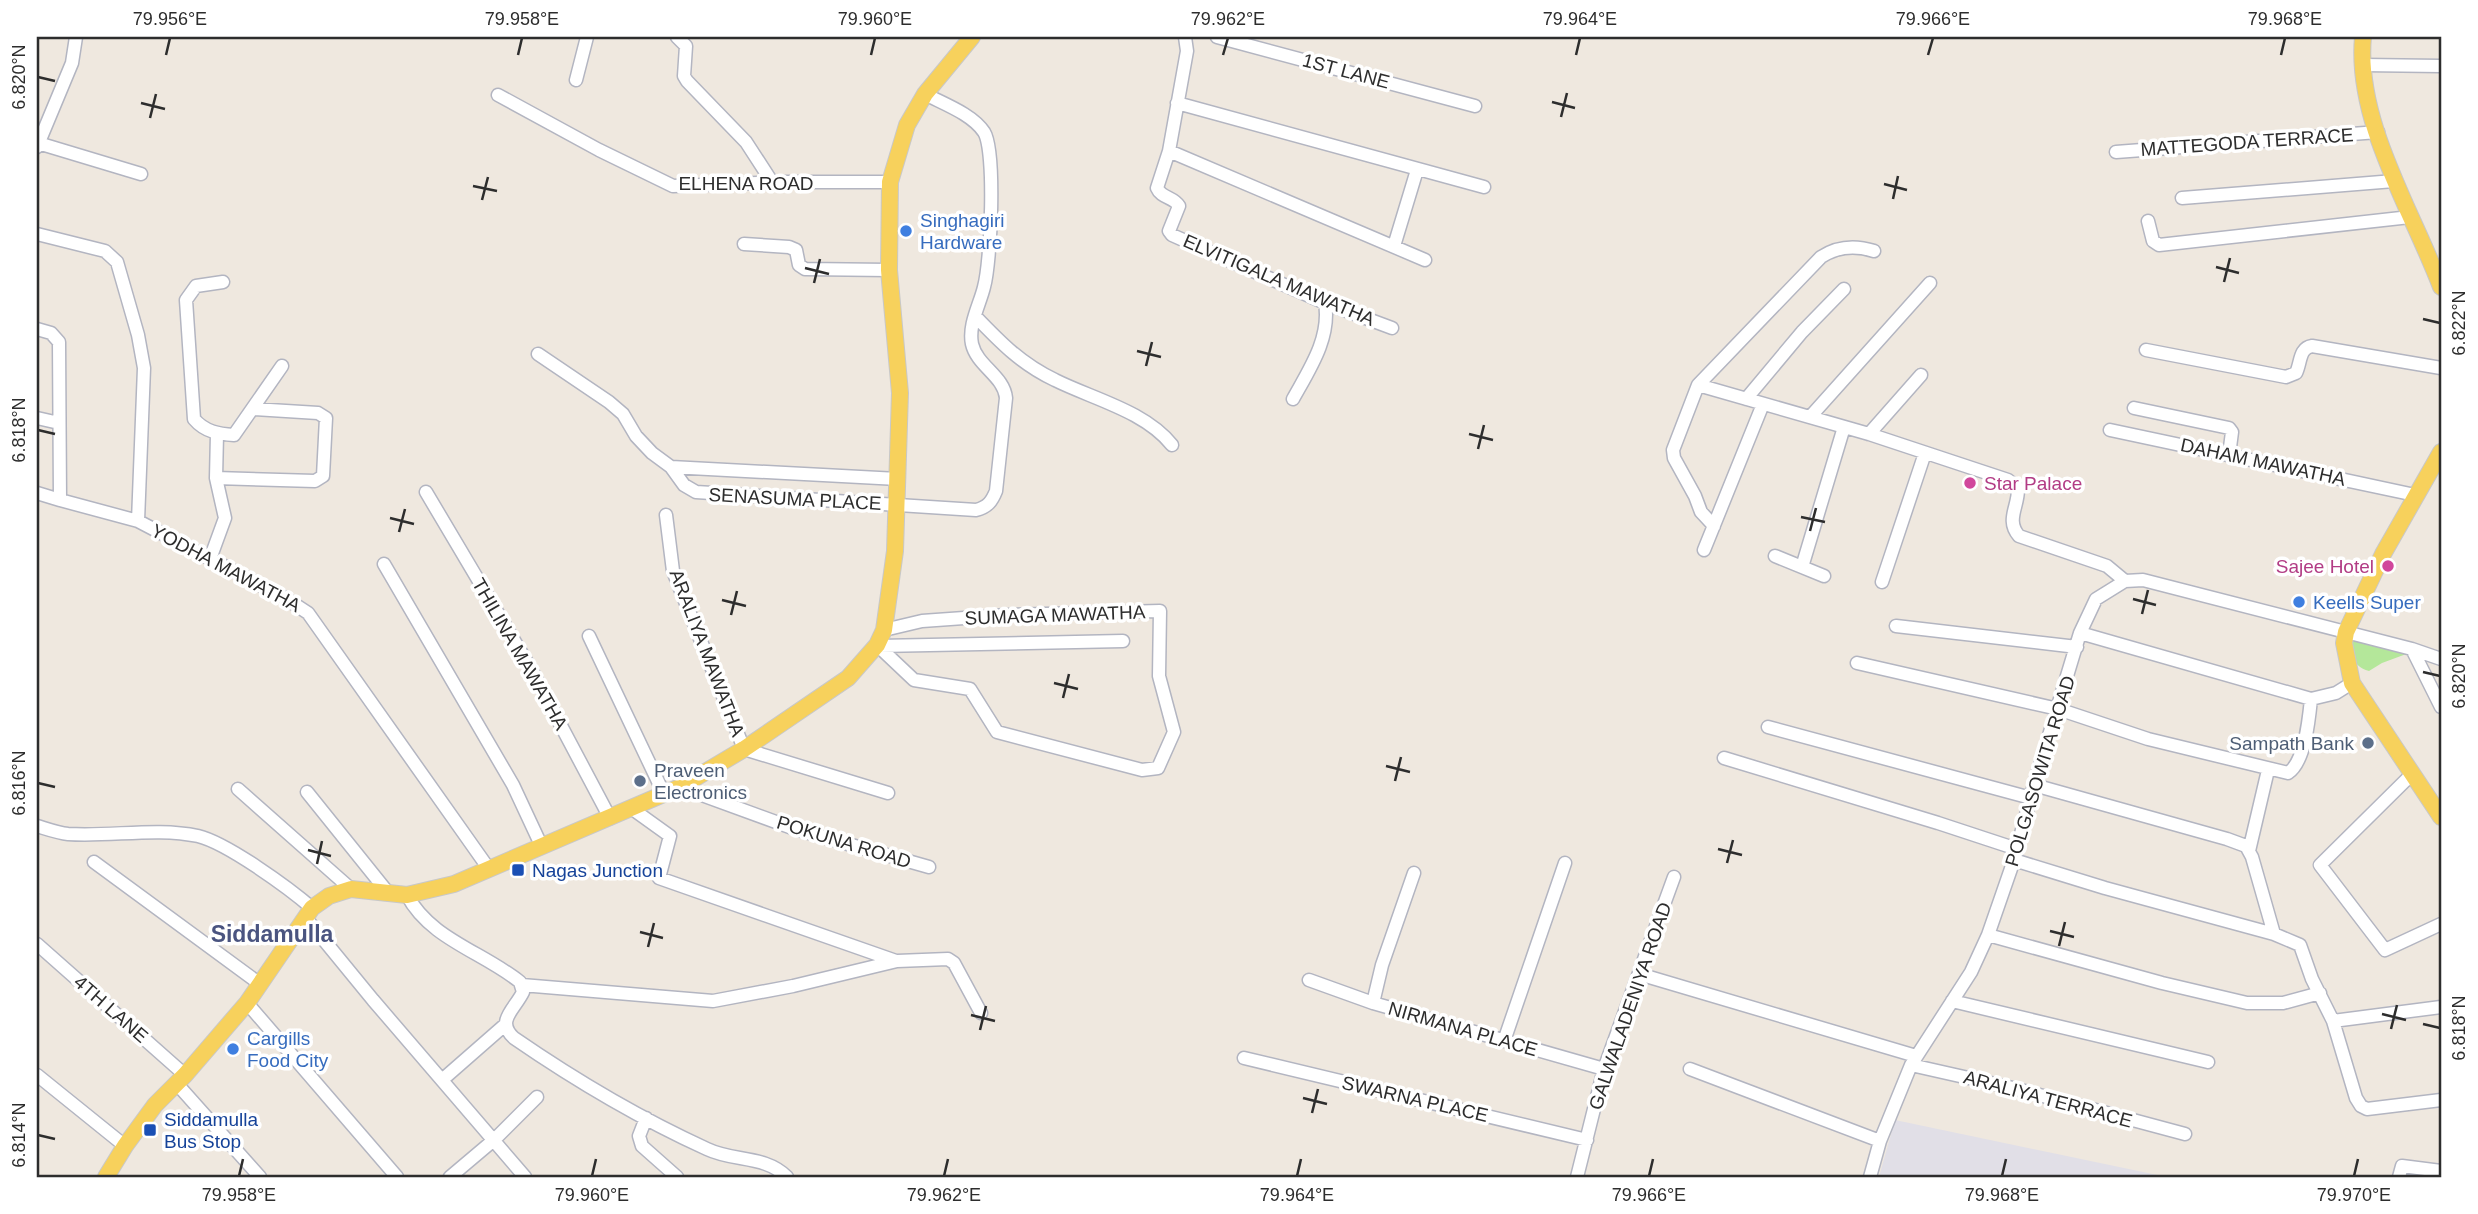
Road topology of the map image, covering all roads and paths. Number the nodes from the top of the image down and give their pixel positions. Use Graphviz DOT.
graph roads {
  1 [pos="76,37"];
  2 [pos="587,37"];
  3 [pos="677,37"];
  4 [pos="1185,37"];
  5 [pos="1217,37"];
  6 [pos="2363,37"];
  7 [pos="967,38"];
  8 [pos="2362,65"];
  9 [pos="2441,66"];
  10 [pos="576,80"];
  11 [pos="925,94"];
  12 [pos="498,95"];
  13 [pos="1177,103"];
  14 [pos="1475,106"];
  15 [pos="2378,132"];
  16 [pos="38,145"];
  17 [pos="1170,151"];
  18 [pos="2116,152"];
  19 [pos="1417,170"];
  20 [pos="141,174"];
  21 [pos="2394,181"];
  22 [pos="772,182"];
  23 [pos="890,182"];
  24 [pos="1484,187"];
  25 [pos="2182,198"];
  26 [pos="2410,216"];
  27 [pos="2148,221"];
  28 [pos="37,234"];
  29 [pos="744,244"];
  30 [pos="1394,246"];
  31 [pos="1874,251"];
  32 [pos="1425,260"];
  33 [pos="889,270"];
  34 [pos="223,282"];
  35 [pos="1930,283"];
  36 [pos="2441,287"];
  37 [pos="1844,289"];
  38 [pos="1325,303"];
  39 [pos="975,316"];
  40 [pos="1392,328"];
  41 [pos="37,329"];
  42 [pos="2146,350"];
  43 [pos="538,354"];
  44 [pos="282,366"];
  45 [pos="2441,368"];
  46 [pos="1921,376"];
  47 [pos="1698,385"];
  48 [pos="1293,399"];
  49 [pos="1746,399"];
  50 [pos="1763,404"];
  51 [pos="2134,408"];
  52 [pos="253,409"];
  53 [pos="1810,417"];
  54 [pos="37,418"];
  55 [pos="59,423"];
  56 [pos="1844,427"];
  57 [pos="2110,430"];
  58 [pos="217,434"];
  59 [pos="1868,434"];
  60 [pos="1172,445"];
  61 [pos="2441,452"];
  62 [pos="1925,453"];
  63 [pos="2229,455"];
  64 [pos="671,467"];
  65 [pos="216,478"];
  66 [pos="898,479"];
  67 [pos="426,492"];
  68 [pos="37,494"];
  69 [pos="2415,495"];
  70 [pos="60,500"];
  71 [pos="897,505"];
  72 [pos="666,515"];
  73 [pos="138,521"];
  74 [pos="1714,526"];
  75 [pos="1704,550"];
  76 [pos="1775,556"];
  77 [pos="210,559"];
  78 [pos="384,564"];
  79 [pos="1802,567"];
  80 [pos="1824,576"];
  81 [pos="2125,581"];
  82 [pos="1882,582"];
  83 [pos="1896,626"];
  84 [pos="2346,632"];
  85 [pos="2080,633"];
  86 [pos="589,636"];
  87 [pos="880,640"];
  88 [pos="1123,641"];
  89 [pos="2077,647"];
  90 [pos="2412,649"];
  91 [pos="2441,659"];
  92 [pos="1857,663"];
  93 [pos="2352,683"];
  94 [pos="2311,699"];
  95 [pos="2441,707"];
  96 [pos="2058,709"];
  97 [pos="1768,727"];
  98 [pos="744,749"];
  99 [pos="1724,758"];
  100 [pos="2268,770"];
  101 [pos="2412,774"];
  102 [pos="680,787"];
  103 [pos="237,789"];
  104 [pos="307,792"];
  105 [pos="2032,792"];
  106 [pos="888,793"];
  107 [pos="664,794"];
  108 [pos="631,808"];
  109 [pos="2441,817"];
  110 [pos="610,818"];
  111 [pos="37,827"];
  112 [pos="541,845"];
  113 [pos="2249,851"];
  114 [pos="2015,855"];
  115 [pos="94,862"];
  116 [pos="1565,863"];
  117 [pos="929,867"];
  118 [pos="489,869"];
  119 [pos="1415,873"];
  120 [pos="1674,877"];
  121 [pos="351,889"];
  122 [pos="389,894"];
  123 [pos="407,895"];
  124 [pos="309,913"];
  125 [pos="2441,924"];
  126 [pos="2274,934"];
  127 [pos="1988,935"];
  128 [pos="37,944"];
  129 [pos="897,961"];
  130 [pos="1639,974"];
  131 [pos="1309,980"];
  132 [pos="260,984"];
  133 [pos="522,985"];
  134 [pos="2320,993"];
  135 [pos="1952,1001"];
  136 [pos="247,1003"];
  137 [pos="1373,1003"];
  138 [pos="2441,1007"];
  139 [pos="981,1013"];
  140 [pos="2333,1021"];
  141 [pos="506,1024"];
  142 [pos="1504,1041"];
  143 [pos="1244,1058"];
  144 [pos="1914,1061"];
  145 [pos="2208,1062"];
  146 [pos="1604,1069"];
  147 [pos="1690,1069"];
  148 [pos="37,1075"];
  149 [pos="181,1079"];
  150 [pos="442,1080"];
  151 [pos="537,1097"];
  152 [pos="2441,1100"];
  153 [pos="646,1118"];
  154 [pos="2185,1134"];
  155 [pos="495,1139"];
  156 [pos="1587,1140"];
  157 [pos="1880,1141"];
  158 [pos="125,1146"];
  159 [pos="2441,1171"];
  160 [pos="1583,1176"];
  161 [pos="106,1177"];
  162 [pos="260,1177"];
  163 [pos="397,1177"];
  164 [pos="450,1177"];
  165 [pos="525,1177"];
  166 [pos="677,1177"];
  167 [pos="787,1177"];
  168 [pos="1870,1177"];
  169 [pos="2399,1177"];
  1 -- 16 [label="street"];
  2 -- 10 [label="street"];
  3 -- 22 [label="street"];
  4 -- 13 [label="street, ELVITIGALA MAWATHA"];
  5 -- 14 [label="street, 1ST LANE"];
  6 -- 8 [label="main road"];
  7 -- 11 [label="main road"];
  8 -- 9 [label="street"];
  8 -- 15 [label="main road"];
  11 -- 23 [label="main road"];
  11 -- 39 [label="street, SENASUMA PLACE"];
  12 -- 22 [label="street, ELHENA ROAD"];
  13 -- 17 [label="street, ELVITIGALA MAWATHA"];
  13 -- 19 [label="street"];
  15 -- 18 [label="street, MATTEGODA TERRACE"];
  15 -- 21 [label="main road"];
  16 -- 20 [label="street"];
  17 -- 30 [label="street"];
  17 -- 38 [label="street, ELVITIGALA MAWATHA"];
  19 -- 24 [label="street"];
  19 -- 30 [label="street"];
  21 -- 25 [label="street"];
  21 -- 26 [label="main road"];
  22 -- 23 [label="street, ELHENA ROAD"];
  23 -- 33 [label="main road"];
  26 -- 27 [label="street"];
  26 -- 36 [label="main road"];
  28 -- 73 [label="street, YODHA MAWATHA"];
  29 -- 33 [label="street"];
  30 -- 32 [label="street"];
  31 -- 47 [label="street"];
  33 -- 66 [label="main road"];
  34 -- 58 [label="street"];
  35 -- 53 [label="street"];
  37 -- 49 [label="street"];
  38 -- 40 [label="street, ELVITIGALA MAWATHA"];
  38 -- 48 [label="street"];
  39 -- 60 [label="street"];
  39 -- 71 [label="street, SENASUMA PLACE"];
  41 -- 55 [label="street"];
  42 -- 45 [label="street"];
  43 -- 64 [label="street, SENASUMA PLACE"];
  44 -- 52 [label="street"];
  46 -- 59 [label="street"];
  47 -- 49 [label="street"];
  47 -- 74 [label="street"];
  49 -- 50 [label="street"];
  50 -- 53 [label="street"];
  50 -- 74 [label="street"];
  51 -- 63 [label="street"];
  52 -- 58 [label="street"];
  52 -- 65 [label="street"];
  53 -- 56 [label="street"];
  54 -- 55 [label="street"];
  55 -- 70 [label="street"];
  56 -- 59 [label="street"];
  56 -- 79 [label="street"];
  57 -- 63 [label="street, DAHAM MAWATHA"];
  58 -- 65 [label="street"];
  59 -- 62 [label="street"];
  61 -- 69 [label="main road"];
  62 -- 81 [label="street"];
  62 -- 82 [label="street"];
  63 -- 69 [label="street, DAHAM MAWATHA"];
  64 -- 66 [label="street"];
  64 -- 71 [label="street, SENASUMA PLACE"];
  65 -- 77 [label="street"];
  66 -- 71 [label="main road"];
  67 -- 110 [label="street, THILINA MAWATHA"];
  68 -- 70 [label="street"];
  69 -- 84 [label="main road"];
  70 -- 73 [label="street"];
  71 -- 87 [label="main road"];
  72 -- 98 [label="street, ARALIYA MAWATHA"];
  73 -- 77 [label="street, YODHA MAWATHA"];
  74 -- 75 [label="street"];
  76 -- 79 [label="street"];
  77 -- 118 [label="street, YODHA MAWATHA"];
  78 -- 112 [label="street"];
  79 -- 80 [label="street"];
  81 -- 84 [label="street"];
  81 -- 85 [label="street, POLGASOWITA ROAD"];
  83 -- 89 [label="street"];
  84 -- 90 [label="street"];
  84 -- 93 [label="main road"];
  85 -- 89 [label="street, POLGASOWITA ROAD"];
  85 -- 94 [label="street"];
  86 -- 107 [label="street"];
  87 -- 87 [label="street, SUMAGA MAWATHA"];
  87 -- 88 [label="street"];
  87 -- 98 [label="main road"];
  89 -- 96 [label="street, POLGASOWITA ROAD"];
  90 -- 91 [label="street"];
  90 -- 95 [label="street"];
  92 -- 96 [label="street"];
  93 -- 94 [label="street"];
  93 -- 101 [label="main road"];
  94 -- 100 [label="street"];
  96 -- 100 [label="street"];
  96 -- 105 [label="street, POLGASOWITA ROAD"];
  97 -- 105 [label="street"];
  98 -- 102 [label="main road"];
  98 -- 106 [label="street"];
  99 -- 114 [label="street"];
  100 -- 113 [label="street"];
  101 -- 109 [label="main road"];
  101 -- 125 [label="street"];
  102 -- 107 [label="main road"];
  102 -- 117 [label="street, POKUNA ROAD"];
  103 -- 121 [label="street"];
  104 -- 122 [label="street"];
  105 -- 113 [label="street"];
  105 -- 114 [label="street, POLGASOWITA ROAD"];
  107 -- 108 [label="main road"];
  108 -- 110 [label="main road"];
  108 -- 129 [label="street"];
  110 -- 112 [label="main road"];
  111 -- 124 [label="street"];
  112 -- 118 [label="main road"];
  113 -- 126 [label="street"];
  114 -- 126 [label="street"];
  114 -- 127 [label="street, POLGASOWITA ROAD"];
  115 -- 132 [label="street"];
  116 -- 142 [label="street"];
  118 -- 123 [label="main road"];
  119 -- 137 [label="street, NIRMANA PLACE"];
  120 -- 130 [label="street, GALWALADENIYA ROAD"];
  121 -- 122 [label="main road"];
  121 -- 124 [label="main road"];
  122 -- 123 [label="main road"];
  123 -- 133 [label="street"];
  124 -- 132 [label="main road"];
  124 -- 150 [label="street"];
  126 -- 134 [label="street"];
  127 -- 134 [label="street"];
  127 -- 135 [label="street, POLGASOWITA ROAD"];
  128 -- 149 [label="street, 4TH LANE"];
  129 -- 133 [label="street"];
  129 -- 139 [label="street"];
  130 -- 144 [label="street, ARALIYA TERRACE"];
  130 -- 146 [label="street, GALWALADENIYA ROAD"];
  131 -- 137 [label="street"];
  132 -- 136 [label="main road"];
  133 -- 141 [label="street"];
  134 -- 140 [label="street"];
  135 -- 144 [label="street, POLGASOWITA ROAD"];
  135 -- 145 [label="street"];
  136 -- 149 [label="main road"];
  136 -- 163 [label="street"];
  137 -- 142 [label="street, NIRMANA PLACE"];
  138 -- 140 [label="street"];
  140 -- 152 [label="street"];
  141 -- 150 [label="street"];
  141 -- 153 [label="street"];
  142 -- 146 [label="street, NIRMANA PLACE"];
  143 -- 156 [label="street, SWARNA PLACE"];
  144 -- 154 [label="street, ARALIYA TERRACE"];
  144 -- 157 [label="street, POLGASOWITA ROAD"];
  146 -- 156 [label="street, GALWALADENIYA ROAD"];
  147 -- 157 [label="street"];
  148 -- 158 [label="street"];
  149 -- 158 [label="main road"];
  149 -- 162 [label="street, 4TH LANE"];
  150 -- 155 [label="street"];
  151 -- 155 [label="street"];
  153 -- 166 [label="street"];
  153 -- 167 [label="street"];
  155 -- 164 [label="street"];
  155 -- 165 [label="street"];
  156 -- 160 [label="street, GALWALADENIYA ROAD"];
  157 -- 168 [label="street, POLGASOWITA ROAD"];
  158 -- 161 [label="main road"];
  159 -- 169 [label="street"];
}
